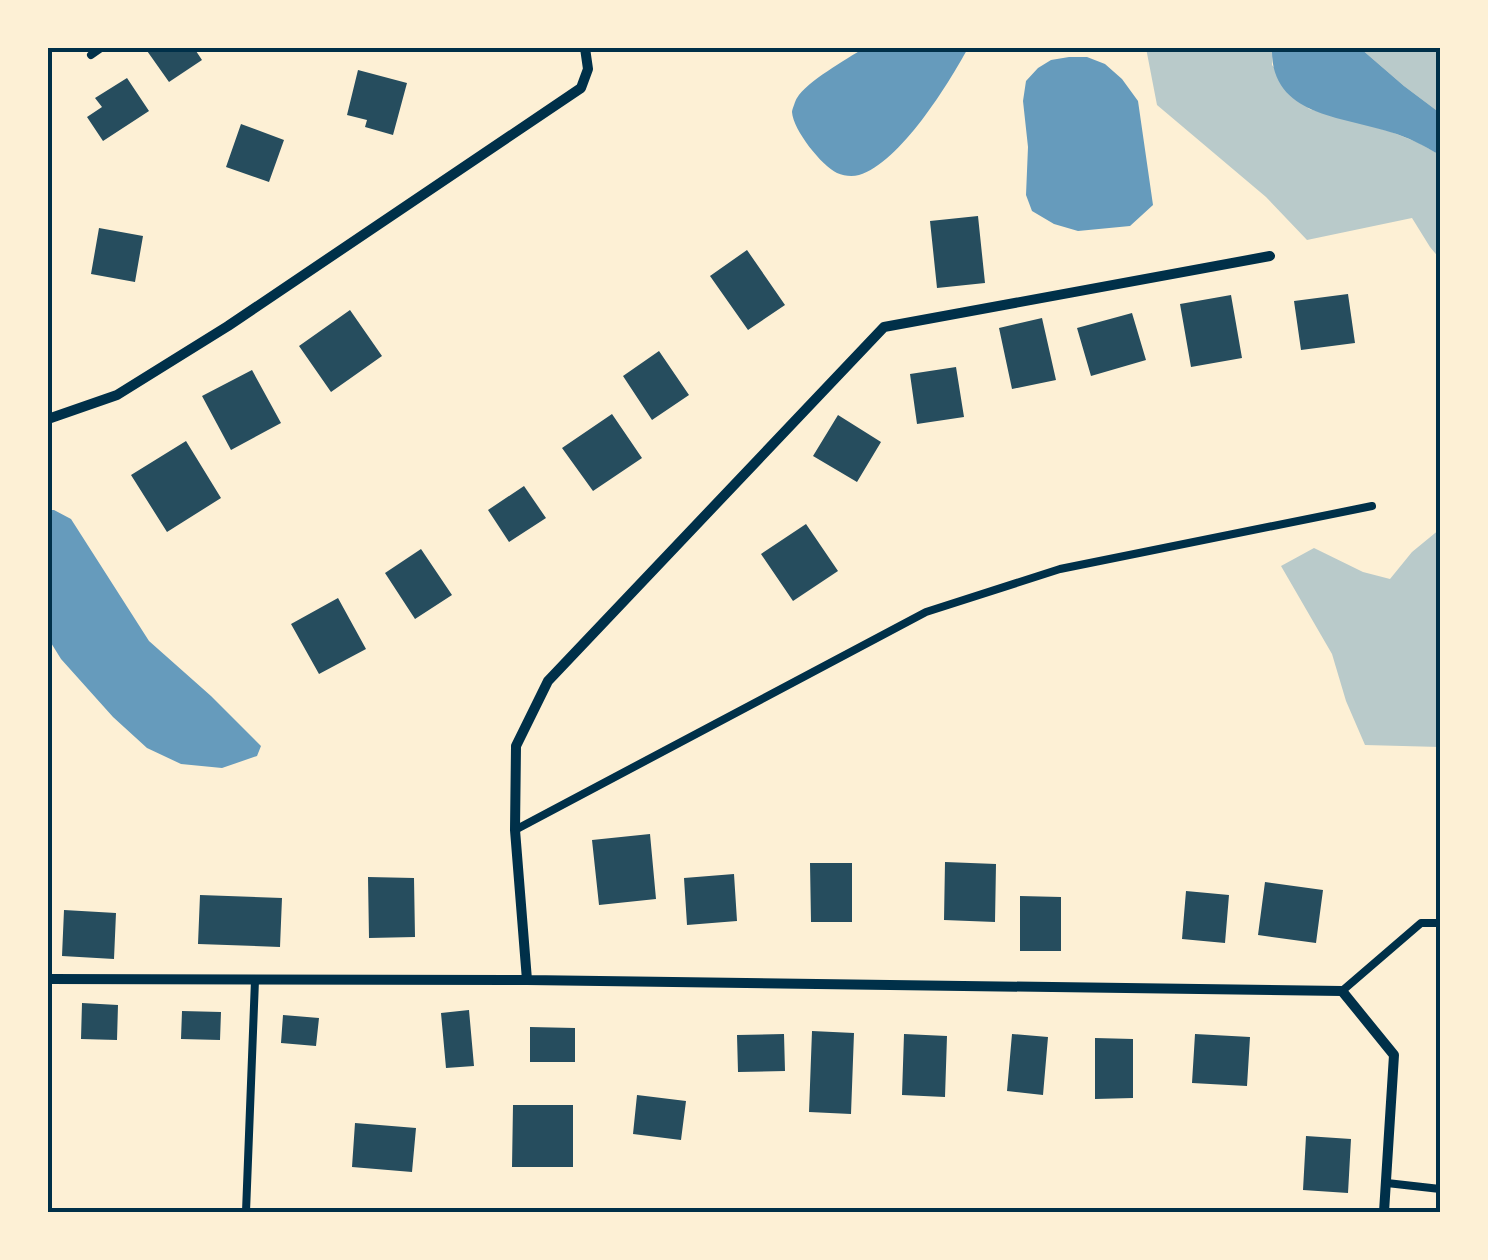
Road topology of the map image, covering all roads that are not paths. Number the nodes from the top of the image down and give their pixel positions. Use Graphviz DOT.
graph roads {
  1 [pos="101,48"];
  2 [pos="585,48"];
  3 [pos="91,56"];
  4 [pos="1270,256"];
  5 [pos="48,419"];
  6 [pos="1372,506"];
  7 [pos="515,830"];
  8 [pos="1440,923"];
  9 [pos="48,979"];
  10 [pos="255,980"];
  11 [pos="527,980"];
  12 [pos="1342,991"];
  13 [pos="1387,1183"];
  14 [pos="1440,1189"];
  15 [pos="246,1212"];
  16 [pos="1384,1212"];
  1 -- 3 [label="lane"];
  2 -- 5 [label="street"];
  4 -- 7 [label="street"];
  6 -- 7 [label="lane"];
  7 -- 11 [label="street"];
  8 -- 12 [label="lane"];
  9 -- 10 [label="street"];
  10 -- 11 [label="street"];
  10 -- 15 [label="lane"];
  11 -- 12 [label="street"];
  12 -- 13 [label="street"];
  13 -- 14 [label="lane"];
  13 -- 16 [label="street"];
}
